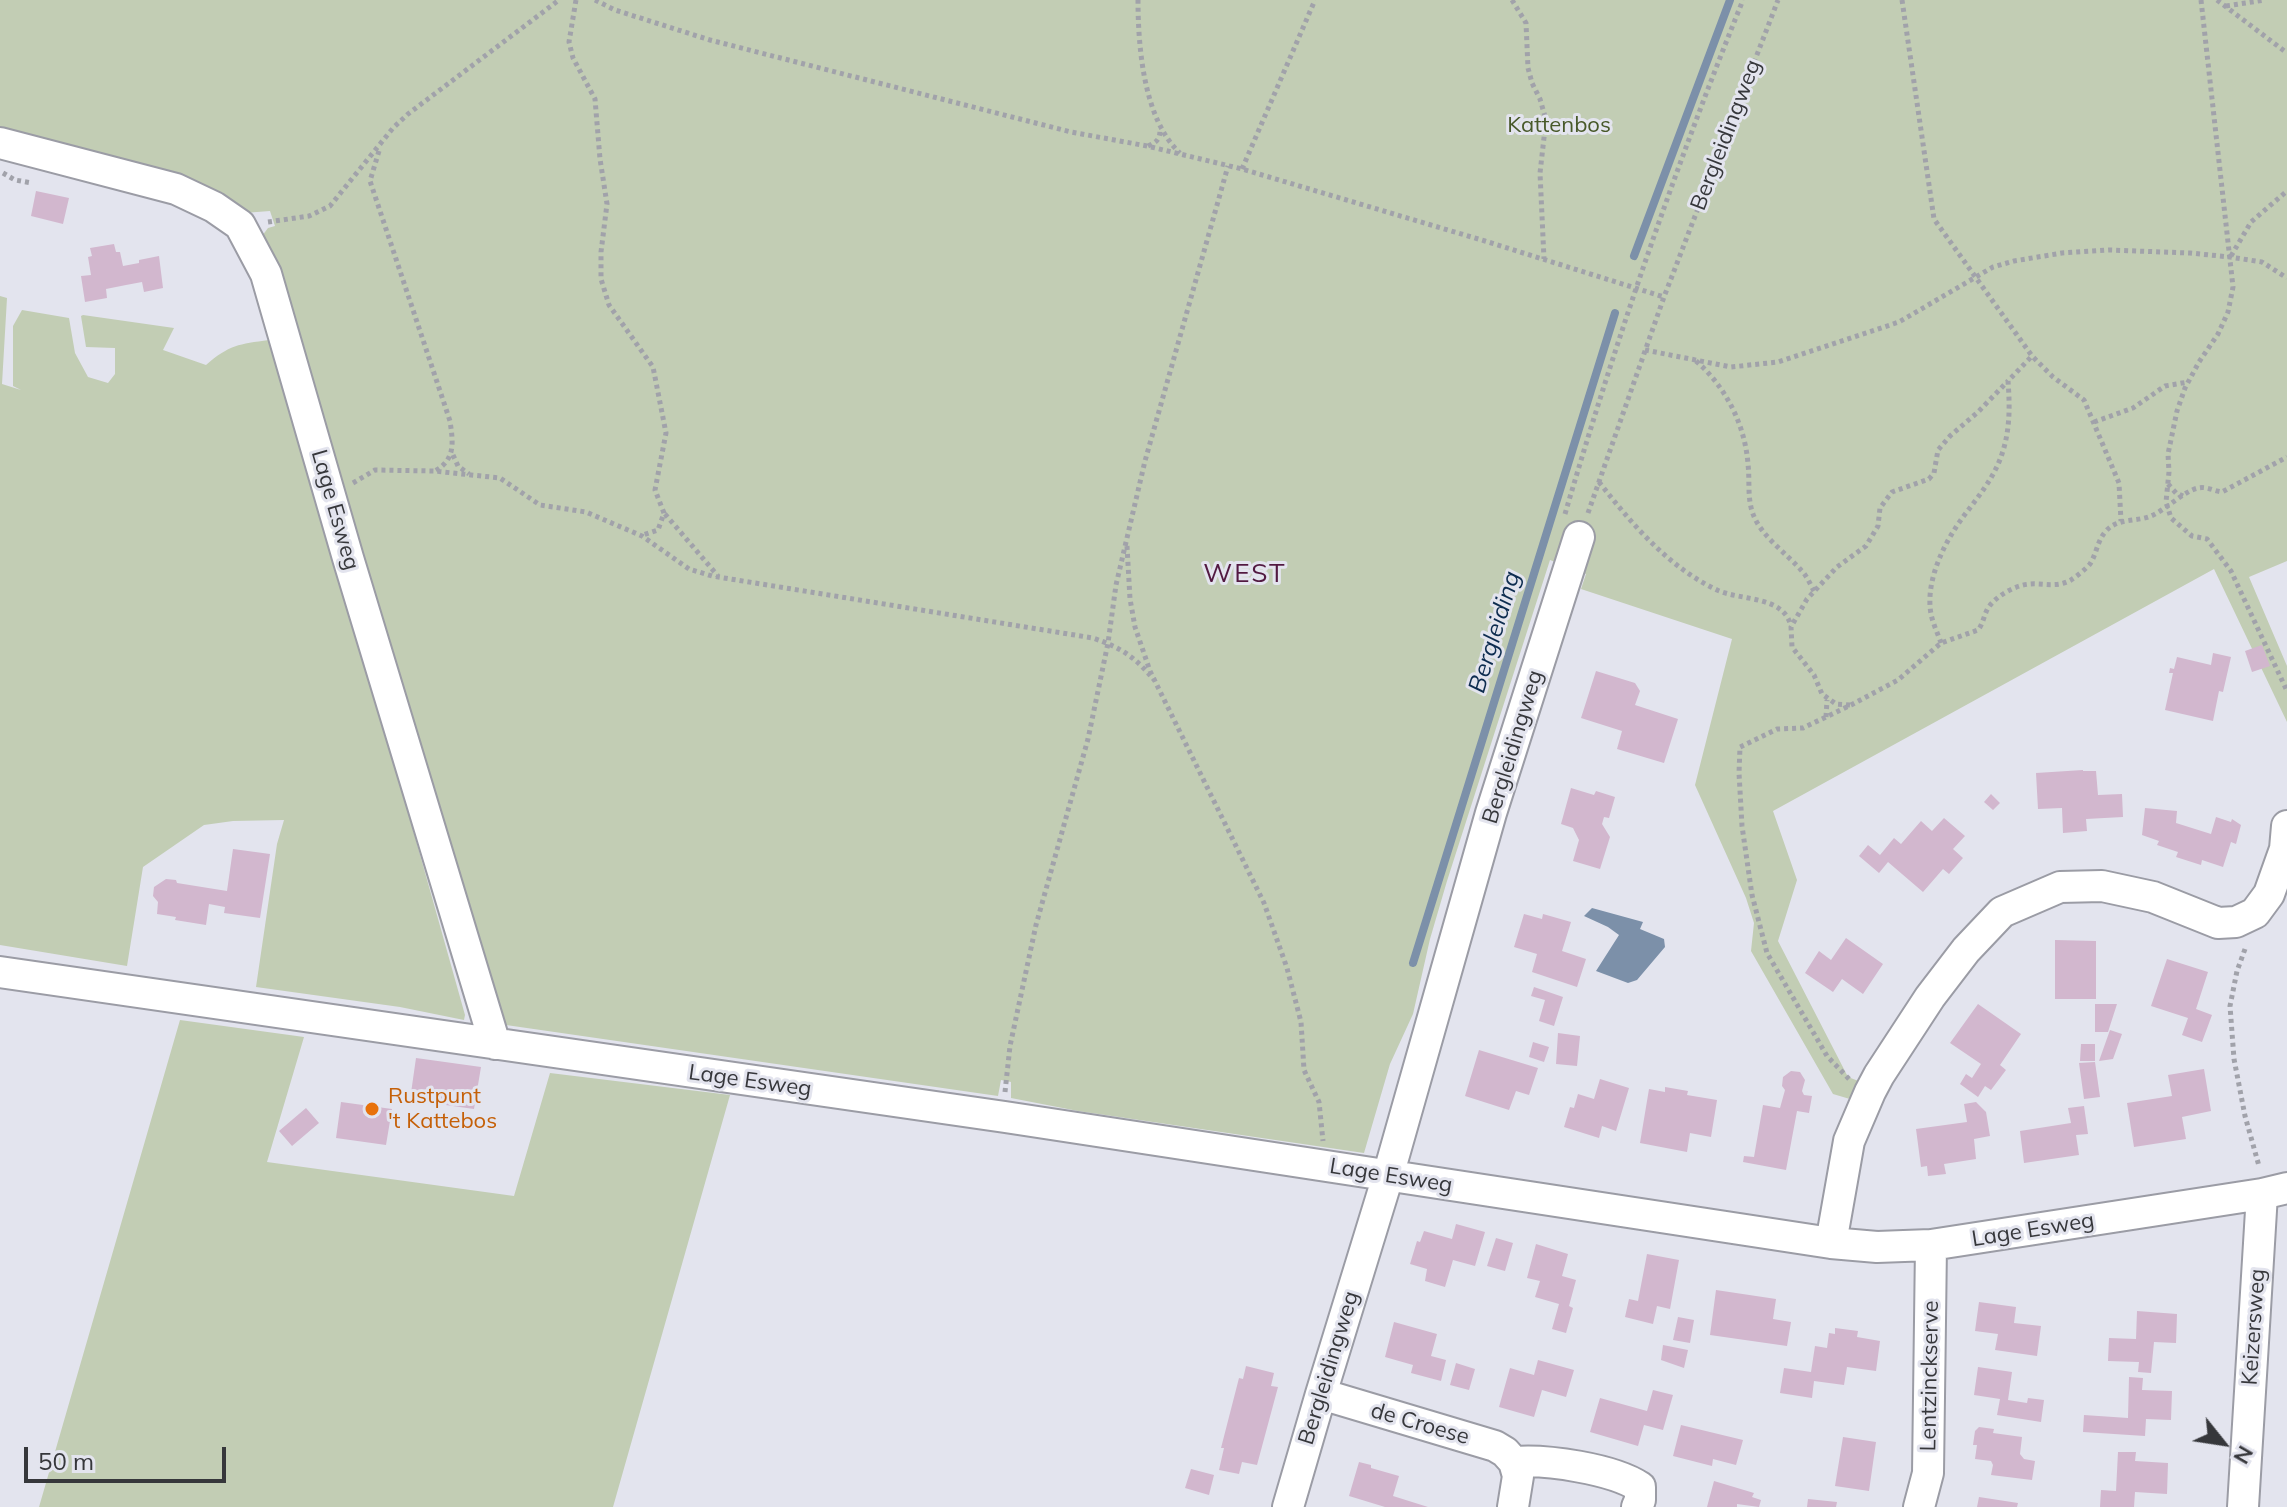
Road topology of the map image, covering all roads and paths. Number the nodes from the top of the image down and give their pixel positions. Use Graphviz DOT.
graph roads {
  1 [pos="559,0"];
  2 [pos="576,0"];
  3 [pos="595,0"];
  4 [pos="1138,0"];
  5 [pos="1315,0"];
  6 [pos="1512,0"];
  7 [pos="1778,0"];
  8 [pos="1902,0"];
  9 [pos="2201,0"];
  10 [pos="2217,0"];
  11 [pos="2265,0"];
  12 [pos="2225,7"];
  13 [pos="2287,40"];
  14 [pos="2284,51"];
  15 [pos="1160,129"];
  16 [pos="0,143"];
  17 [pos="381,144"];
  18 [pos="1147,146"];
  19 [pos="1181,154"];
  20 [pos="1228,166"];
  21 [pos="1242,169"];
  22 [pos="354,179"];
  23 [pos="370,181"];
  24 [pos="2287,191"];
  25 [pos="240,225"];
  26 [pos="2230,257"];
  27 [pos="1544,259"];
  28 [pos="1976,277"];
  29 [pos="2287,278"];
  30 [pos="1664,297"];
  31 [pos="1645,350"];
  32 [pos="2032,356"];
  33 [pos="1696,360"];
  34 [pos="2008,381"];
  35 [pos="2188,382"];
  36 [pos="2094,422"];
  37 [pos="452,450"];
  38 [pos="2287,457"];
  39 [pos="434,471"];
  40 [pos="472,475"];
  41 [pos="1599,482"];
  42 [pos="2167,483"];
  43 [pos="331,496"];
  44 [pos="2183,496"];
  45 [pos="2168,507"];
  46 [pos="664,513"];
  47 [pos="2121,521"];
  48 [pos="642,536"];
  49 [pos="1579,537"];
  50 [pos="1126,541"];
  51 [pos="719,577"];
  52 [pos="1814,591"];
  53 [pos="1791,627"];
  54 [pos="1108,643"];
  55 [pos="1941,643"];
  56 [pos="1155,681"];
  57 [pos="2287,691"];
  58 [pos="1827,700"];
  59 [pos="1851,705"];
  60 [pos="1826,717"];
  61 [pos="2287,826"];
  62 [pos="2241,920"];
  63 [pos="0,972"];
  64 [pos="495,1044"];
  65 [pos="1870,1092"];
  66 [pos="1005,1117"];
  67 [pos="1325,1166"];
  68 [pos="1388,1176"];
  69 [pos="2276,1191"];
  70 [pos="1831,1243"];
  71 [pos="1931,1245"];
  72 [pos="1321,1394"];
  73 [pos="1514,1462"];
  74 [pos="1288,1507"];
  75 [pos="1513,1507"];
  76 [pos="1637,1507"];
  77 [pos="1919,1507"];
  78 [pos="2243,1507"];
  1 -- 17 [label="path"];
  2 -- 46 [label="path"];
  3 -- 18 [label="path"];
  4 -- 15 [label="path"];
  5 -- 21 [label="path"];
  6 -- 27 [label="path"];
  7 -- 30 [label="path, Bergleidingweg"];
  8 -- 28 [label="path"];
  9 -- 26 [label="path"];
  10 -- 12 [label="path"];
  11 -- 12 [label="path"];
  12 -- 14 [label="path"];
  13 -- 14 [label="path"];
  15 -- 18 [label="path"];
  15 -- 19 [label="path"];
  16 -- 25 [label="street, Lage Esweg"];
  17 -- 22 [label="path"];
  17 -- 23 [label="path"];
  18 -- 19 [label="path"];
  19 -- 20 [label="path"];
  20 -- 21 [label="path"];
  20 -- 50 [label="path"];
  21 -- 27 [label="path"];
  22 -- 23 [label="path"];
  22 -- 25 [label="path"];
  23 -- 37 [label="path"];
  24 -- 26 [label="path"];
  25 -- 43 [label="street, Lage Esweg"];
  26 -- 28 [label="path"];
  26 -- 29 [label="path"];
  26 -- 35 [label="path"];
  27 -- 30 [label="path"];
  28 -- 32 [label="path"];
  28 -- 33 [label="path"];
  30 -- 31 [label="path, Bergleidingweg"];
  31 -- 33 [label="path"];
  31 -- 41 [label="path, Bergleidingweg"];
  32 -- 34 [label="path"];
  32 -- 36 [label="path"];
  33 -- 52 [label="path"];
  34 -- 52 [label="path"];
  34 -- 55 [label="path"];
  35 -- 36 [label="path"];
  35 -- 42 [label="path"];
  36 -- 47 [label="path"];
  37 -- 39 [label="path"];
  37 -- 40 [label="path"];
  38 -- 44 [label="path"];
  39 -- 40 [label="path"];
  39 -- 43 [label="path"];
  40 -- 48 [label="path"];
  41 -- 49 [label="path, Bergleidingweg"];
  41 -- 53 [label="path"];
  42 -- 44 [label="path"];
  42 -- 45 [label="path"];
  43 -- 64 [label="street, Lage Esweg"];
  44 -- 45 [label="path"];
  45 -- 47 [label="path"];
  45 -- 57 [label="path"];
  46 -- 48 [label="path"];
  46 -- 51 [label="path"];
  47 -- 55 [label="path"];
  48 -- 51 [label="path"];
  49 -- 68 [label="street, Bergleidingweg"];
  50 -- 54 [label="path"];
  50 -- 56 [label="path"];
  51 -- 54 [label="path"];
  52 -- 53 [label="path"];
  53 -- 58 [label="path"];
  54 -- 56 [label="path"];
  54 -- 66 [label="path"];
  55 -- 59 [label="path"];
  56 -- 67 [label="path"];
  58 -- 59 [label="path"];
  58 -- 60 [label="path"];
  59 -- 60 [label="path"];
  60 -- 65 [label="path"];
  61 -- 62 [label="street"];
  62 -- 65 [label="street"];
  62 -- 69 [label="path"];
  63 -- 64 [label="street, Lage Esweg"];
  64 -- 66 [label="street, Lage Esweg"];
  65 -- 70 [label="street"];
  66 -- 67 [label="street, Lage Esweg"];
  67 -- 68 [label="street, Lage Esweg"];
  68 -- 70 [label="street, Lage Esweg"];
  68 -- 72 [label="street, Bergleidingweg"];
  69 -- 71 [label="street, Lage Esweg"];
  69 -- 78 [label="street, Keizersweg"];
  70 -- 71 [label="street, Lage Esweg"];
  71 -- 77 [label="street, Lentzinckserve"];
  72 -- 73 [label="street, de Croese"];
  72 -- 74 [label="street, Bergleidingweg"];
  73 -- 75 [label="street"];
  73 -- 76 [label="street"];
}
